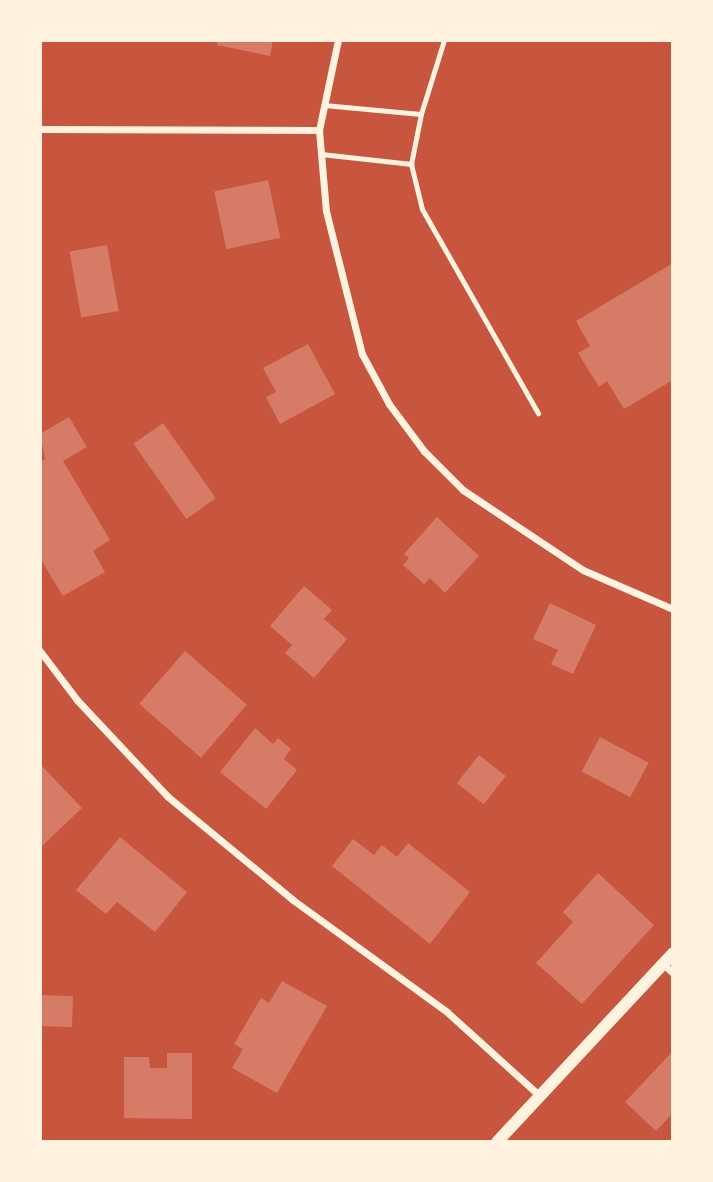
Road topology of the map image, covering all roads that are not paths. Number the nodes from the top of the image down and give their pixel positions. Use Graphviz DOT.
graph roads {
  1 [pos="338,40"];
  2 [pos="444,40"];
  3 [pos="324,105"];
  4 [pos="421,114"];
  5 [pos="40,129"];
  6 [pos="319,130"];
  7 [pos="321,154"];
  8 [pos="411,164"];
  9 [pos="538,413"];
  10 [pos="673,609"];
  11 [pos="40,651"];
  12 [pos="673,953"];
  13 [pos="668,968"];
  14 [pos="540,1096"];
  15 [pos="497,1142"];
  1 -- 3 [label="street"];
  2 -- 4 [label="lane"];
  3 -- 4 [label="lane"];
  3 -- 6 [label="street"];
  4 -- 8 [label="lane"];
  5 -- 6 [label="street"];
  6 -- 7 [label="street"];
  7 -- 8 [label="lane"];
  7 -- 10 [label="street"];
  8 -- 9 [label="lane"];
  11 -- 14 [label="street"];
  12 -- 13 [label="street"];
  13 -- 14 [label="street"];
  14 -- 15 [label="street"];
}
